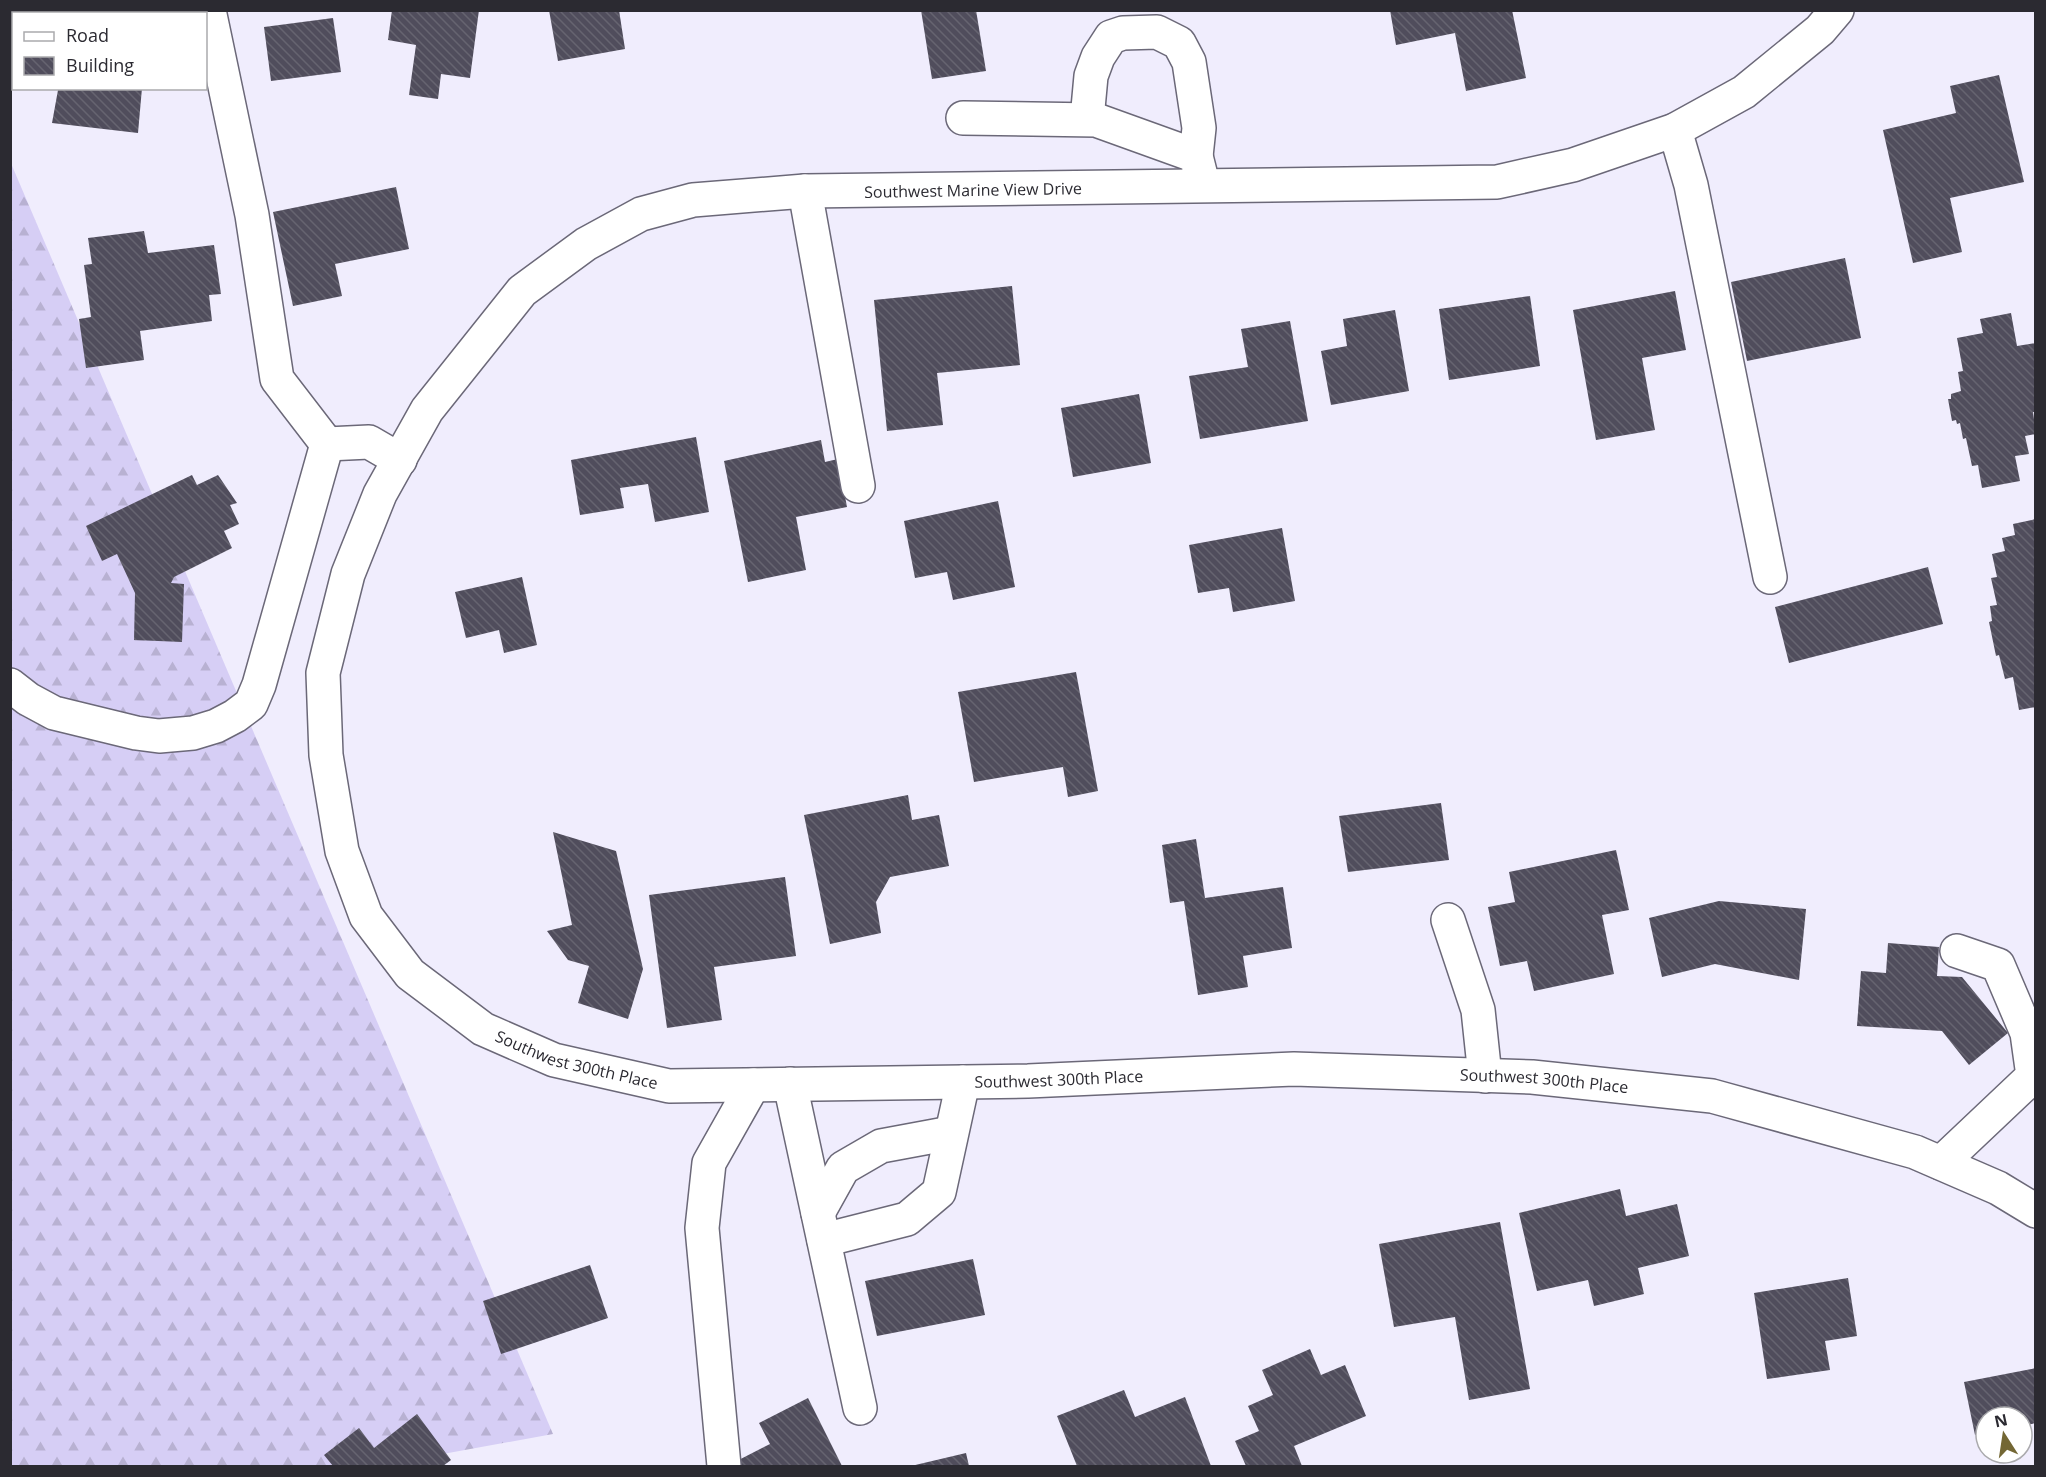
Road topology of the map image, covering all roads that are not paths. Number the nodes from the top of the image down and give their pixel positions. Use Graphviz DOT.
graph roads {
  1 [pos="209,10"];
  2 [pos="1837,10"];
  3 [pos="963,118"];
  4 [pos="1087,119"];
  5 [pos="1675,130"];
  6 [pos="1200,171"];
  7 [pos="805,191"];
  8 [pos="327,444"];
  9 [pos="400,460"];
  10 [pos="858,486"];
  11 [pos="1770,577"];
  12 [pos="323,674"];
  13 [pos="10,685"];
  14 [pos="1448,920"];
  15 [pos="1957,951"];
  16 [pos="1485,1076"];
  17 [pos="963,1082"];
  18 [pos="790,1084"];
  19 [pos="753,1085"];
  20 [pos="951,1133"];
  21 [pos="1941,1163"];
  22 [pos="2036,1210"];
  23 [pos="821,1227"];
  24 [pos="860,1408"];
  25 [pos="724,1467"];
  1 -- 8 [label="street"];
  2 -- 5 [label="street, Southwest Marine View Drive"];
  3 -- 4 [label="street"];
  4 -- 6 [label="street"];
  4 -- 6 [label="street"];
  5 -- 6 [label="street, Southwest Marine View Drive"];
  5 -- 11 [label="street"];
  6 -- 7 [label="street, Southwest Marine View Drive"];
  7 -- 9 [label="street, Southwest Marine View Drive"];
  7 -- 10 [label="street"];
  8 -- 9 [label="street"];
  8 -- 13 [label="street"];
  9 -- 12 [label="street, Southwest Marine View Drive"];
  12 -- 19 [label="street, Southwest 300th Place"];
  14 -- 16 [label="street"];
  15 -- 21 [label="street"];
  16 -- 17 [label="street, Southwest 300th Place"];
  16 -- 21 [label="street, Southwest 300th Place"];
  17 -- 18 [label="street, Southwest 300th Place"];
  17 -- 20 [label="street"];
  18 -- 19 [label="street, Southwest 300th Place"];
  18 -- 23 [label="street"];
  19 -- 25 [label="street"];
  20 -- 23 [label="street"];
  20 -- 23 [label="street"];
  21 -- 22 [label="street, Southwest 300th Place"];
  23 -- 24 [label="street"];
}
